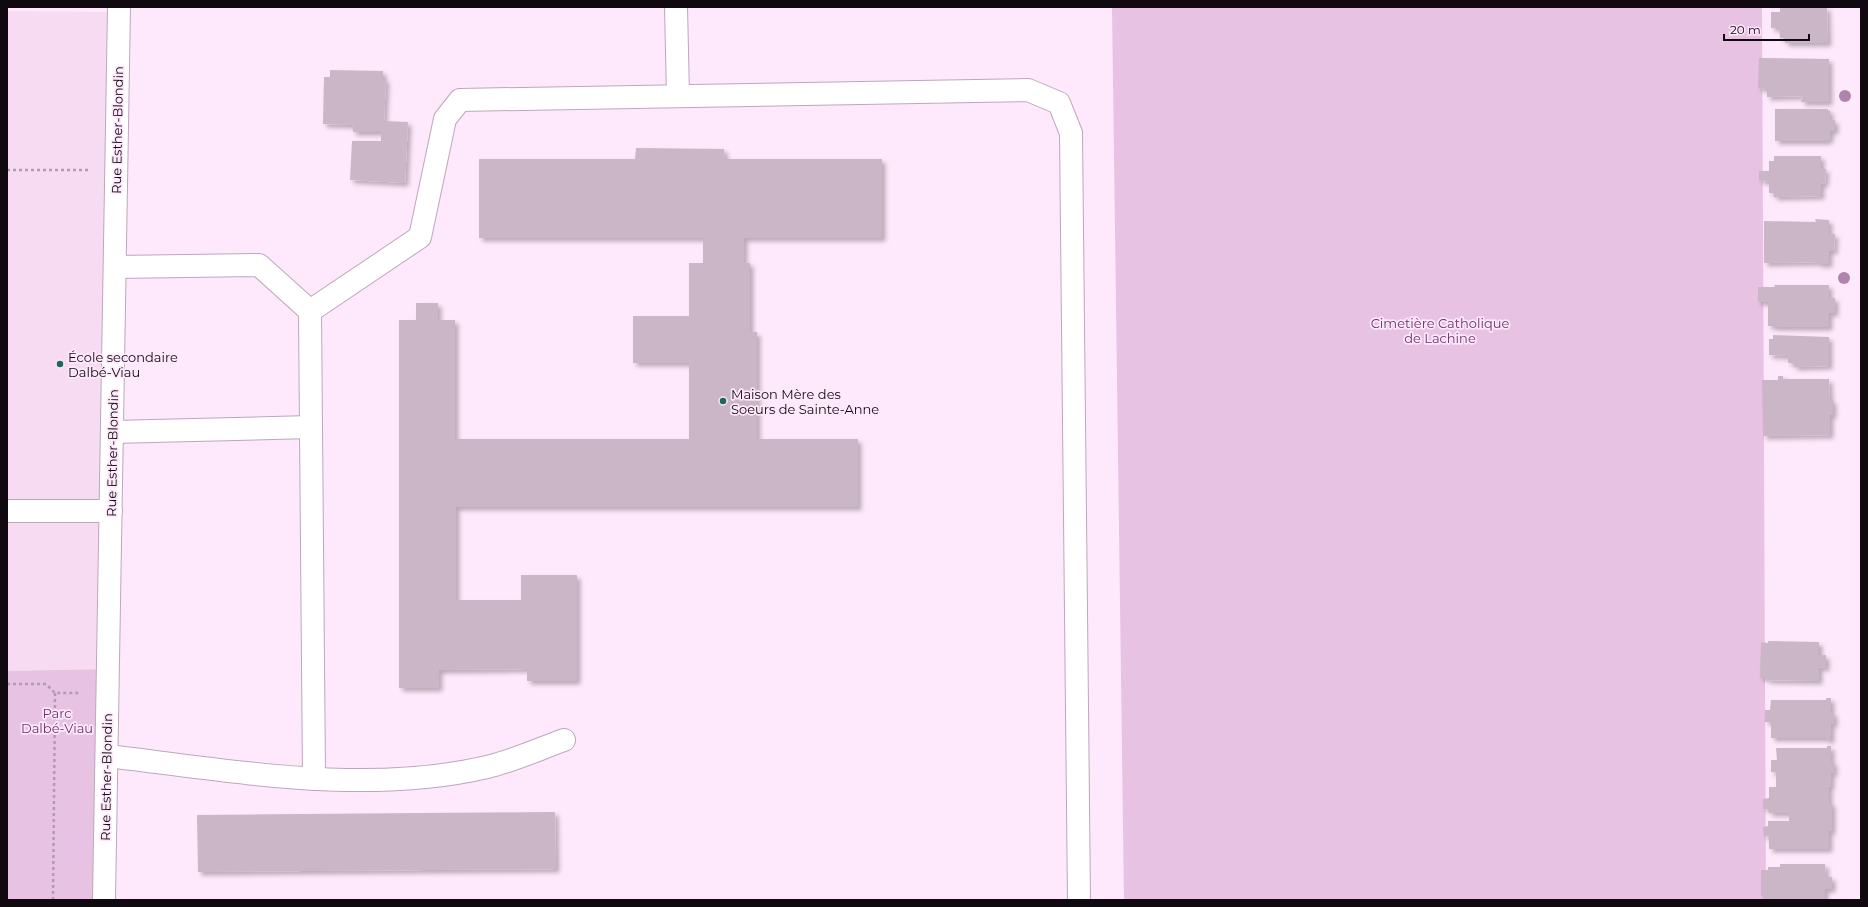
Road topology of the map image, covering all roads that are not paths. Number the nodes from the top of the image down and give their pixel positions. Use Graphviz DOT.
graph roads {
  1 [pos="119,7"];
  2 [pos="676,7"];
  3 [pos="678,96"];
  4 [pos="115,266"];
  5 [pos="310,311"];
  6 [pos="311,427"];
  7 [pos="112,432"];
  8 [pos="7,511"];
  9 [pos="111,511"];
  10 [pos="564,740"];
  11 [pos="107,756"];
  12 [pos="314,779"];
  13 [pos="104,900"];
  14 [pos="1079,900"];
  1 -- 4 [label="street, Rue Esther-Blondin"];
  2 -- 3 [label="street"];
  3 -- 5 [label="street"];
  3 -- 14 [label="street"];
  4 -- 5 [label="street"];
  4 -- 7 [label="street, Rue Esther-Blondin"];
  5 -- 6 [label="street"];
  6 -- 7 [label="street"];
  6 -- 12 [label="street"];
  7 -- 9 [label="street, Rue Esther-Blondin"];
  8 -- 9 [label="street"];
  9 -- 11 [label="street, Rue Esther-Blondin"];
  10 -- 12 [label="street"];
  11 -- 12 [label="street"];
  11 -- 13 [label="street, Rue Esther-Blondin"];
}
